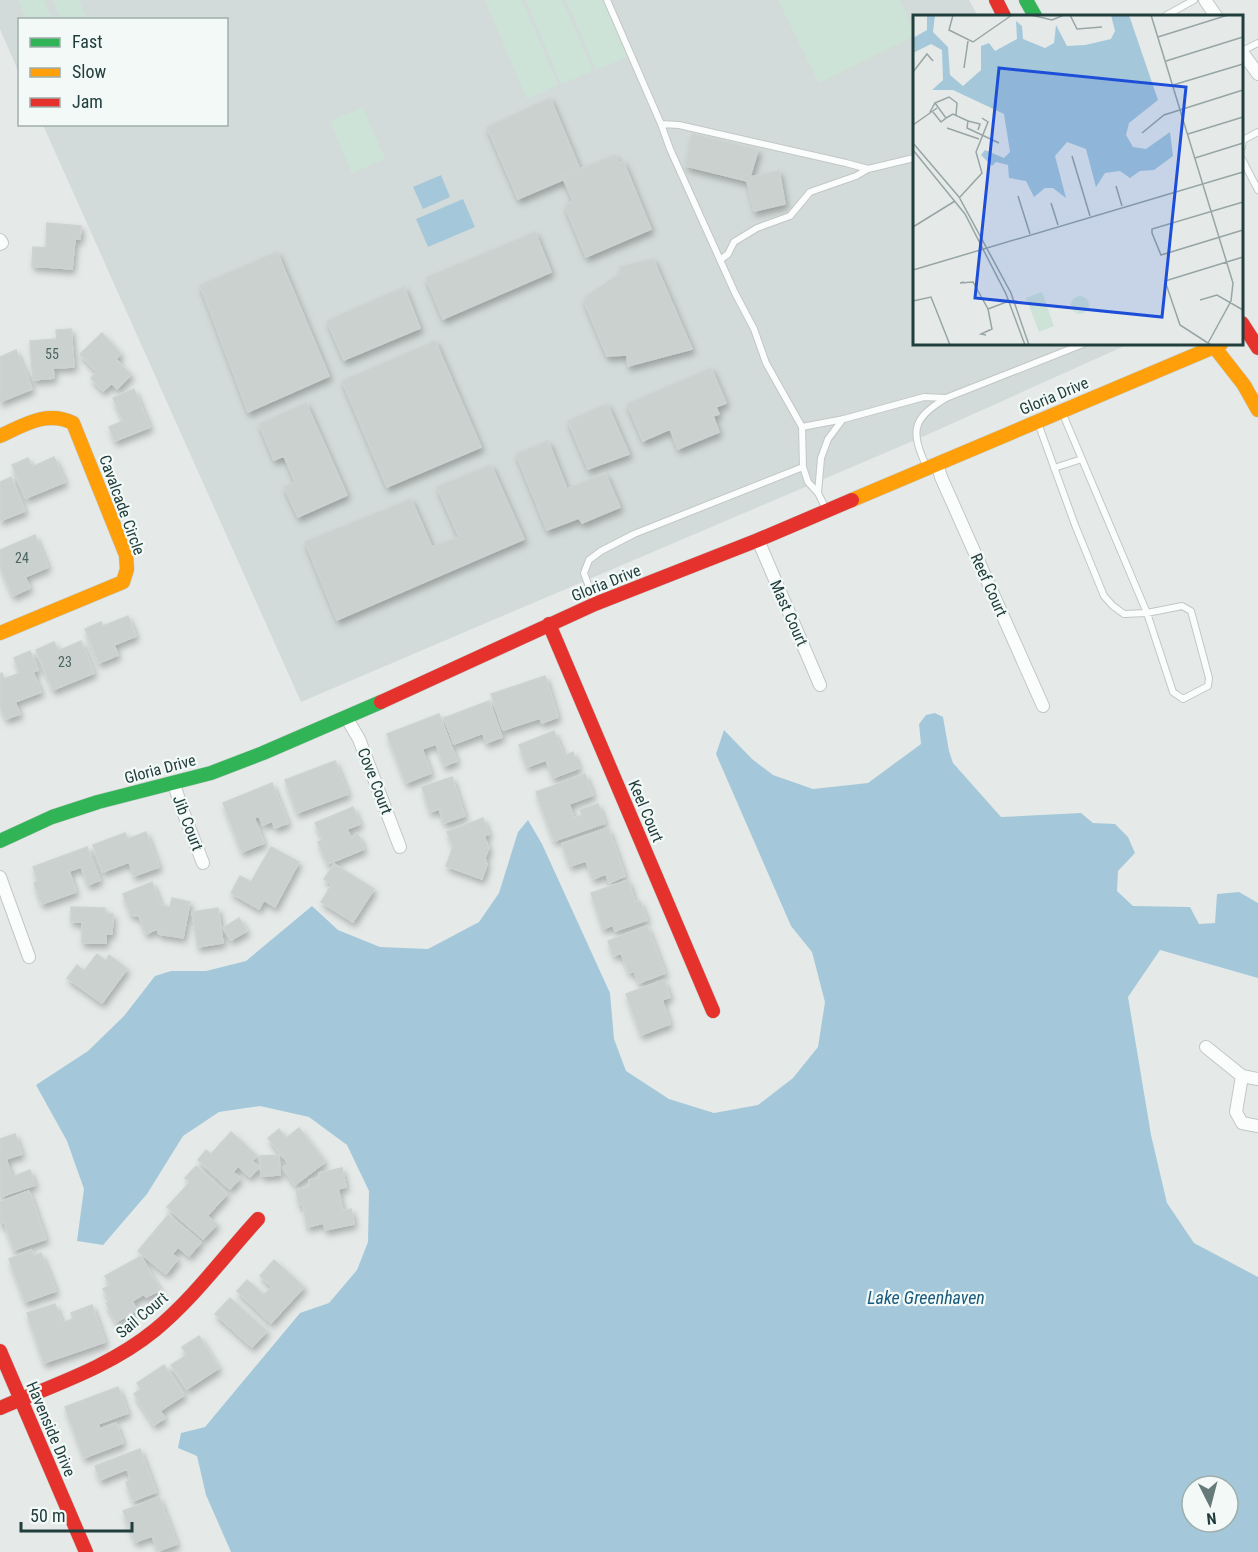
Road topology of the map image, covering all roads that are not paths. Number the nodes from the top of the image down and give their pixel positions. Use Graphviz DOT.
graph roads {
  1 [pos="607,0"];
  2 [pos="996,0"];
  3 [pos="1194,0"];
  4 [pos="1205,0"];
  5 [pos="1029,1"];
  6 [pos="1004,15"];
  7 [pos="1035,15"];
  8 [pos="1167,15"];
  9 [pos="1215,15"];
  10 [pos="1258,44"];
  11 [pos="1243,52"];
  12 [pos="1243,53"];
  13 [pos="1258,74"];
  14 [pos="661,124"];
  15 [pos="1258,132"];
  16 [pos="1243,140"];
  17 [pos="913,158"];
  18 [pos="1243,161"];
  19 [pos="868,169"];
  20 [pos="1258,190"];
  21 [pos="720,260"];
  22 [pos="1247,330"];
  23 [pos="1081,345"];
  24 [pos="1214,345"];
  25 [pos="1217,345"];
  26 [pos="1258,348"];
  27 [pos="946,398"];
  28 [pos="1258,410"];
  29 [pos="1062,411"];
  30 [pos="844,419"];
  31 [pos="1038,421"];
  32 [pos="802,427"];
  33 [pos="0,436"];
  34 [pos="1082,459"];
  35 [pos="932,466"];
  36 [pos="803,467"];
  37 [pos="1054,468"];
  38 [pos="818,493"];
  39 [pos="826,510"];
  40 [pos="758,540"];
  41 [pos="595,604"];
  42 [pos="1147,613"];
  43 [pos="549,624"];
  44 [pos="0,633"];
  45 [pos="820,685"];
  46 [pos="1043,706"];
  47 [pos="346,717"];
  48 [pos="174,784"];
  49 [pos="0,842"];
  50 [pos="399,847"];
  51 [pos="203,862"];
  52 [pos="0,877"];
  53 [pos="29,957"];
  54 [pos="713,1011"];
  55 [pos="1206,1047"];
  56 [pos="1242,1077"];
  57 [pos="1258,1079"];
  58 [pos="1258,1126"];
  59 [pos="258,1219"];
  60 [pos="0,1351"];
  61 [pos="20,1399"];
  62 [pos="0,1408"];
  63 [pos="86,1552"];
  1 -- 14 [label="lane"];
  2 -- 6 [label="street"];
  3 -- 8 [label="lane"];
  4 -- 9 [label="street"];
  5 -- 7 [label="street"];
  10 -- 11 [label="lane"];
  12 -- 13 [label="street"];
  14 -- 19 [label="lane"];
  14 -- 21 [label="lane"];
  15 -- 16 [label="lane"];
  17 -- 19 [label="lane"];
  18 -- 20 [label="lane"];
  19 -- 21 [label="lane"];
  21 -- 32 [label="lane"];
  22 -- 26 [label="street"];
  23 -- 27 [label="lane"];
  24 -- 29 [label="street, Gloria Drive"];
  25 -- 28 [label="street"];
  27 -- 30 [label="lane"];
  27 -- 35 [label="lane"];
  29 -- 31 [label="street, Gloria Drive"];
  29 -- 34 [label="lane"];
  30 -- 32 [label="lane"];
  30 -- 38 [label="lane"];
  31 -- 35 [label="street, Gloria Drive"];
  31 -- 37 [label="lane"];
  32 -- 36 [label="lane"];
  33 -- 44 [label="street, Cavalcade Circle"];
  34 -- 37 [label="lane"];
  34 -- 42 [label="lane"];
  35 -- 39 [label="street, Gloria Drive"];
  35 -- 46 [label="street, Reef Court"];
  36 -- 38 [label="lane"];
  36 -- 41 [label="lane"];
  37 -- 42 [label="lane"];
  38 -- 39 [label="lane"];
  39 -- 40 [label="street, Gloria Drive"];
  40 -- 41 [label="street, Gloria Drive"];
  40 -- 45 [label="street, Mast Court"];
  41 -- 43 [label="street, Gloria Drive"];
  42 -- 42 [label="lane"];
  43 -- 47 [label="street, Gloria Drive"];
  43 -- 54 [label="street, Keel Court"];
  47 -- 48 [label="street, Gloria Drive"];
  47 -- 50 [label="street, Cove Court"];
  48 -- 49 [label="street, Gloria Drive"];
  48 -- 51 [label="street, Jib Court"];
  52 -- 53 [label="street"];
  55 -- 56 [label="street"];
  56 -- 57 [label="street"];
  56 -- 58 [label="street"];
  59 -- 61 [label="street, Sail Court"];
  60 -- 61 [label="street, Havenside Drive"];
  61 -- 62 [label="street, Sail Court"];
  61 -- 63 [label="street, Havenside Drive"];
}
